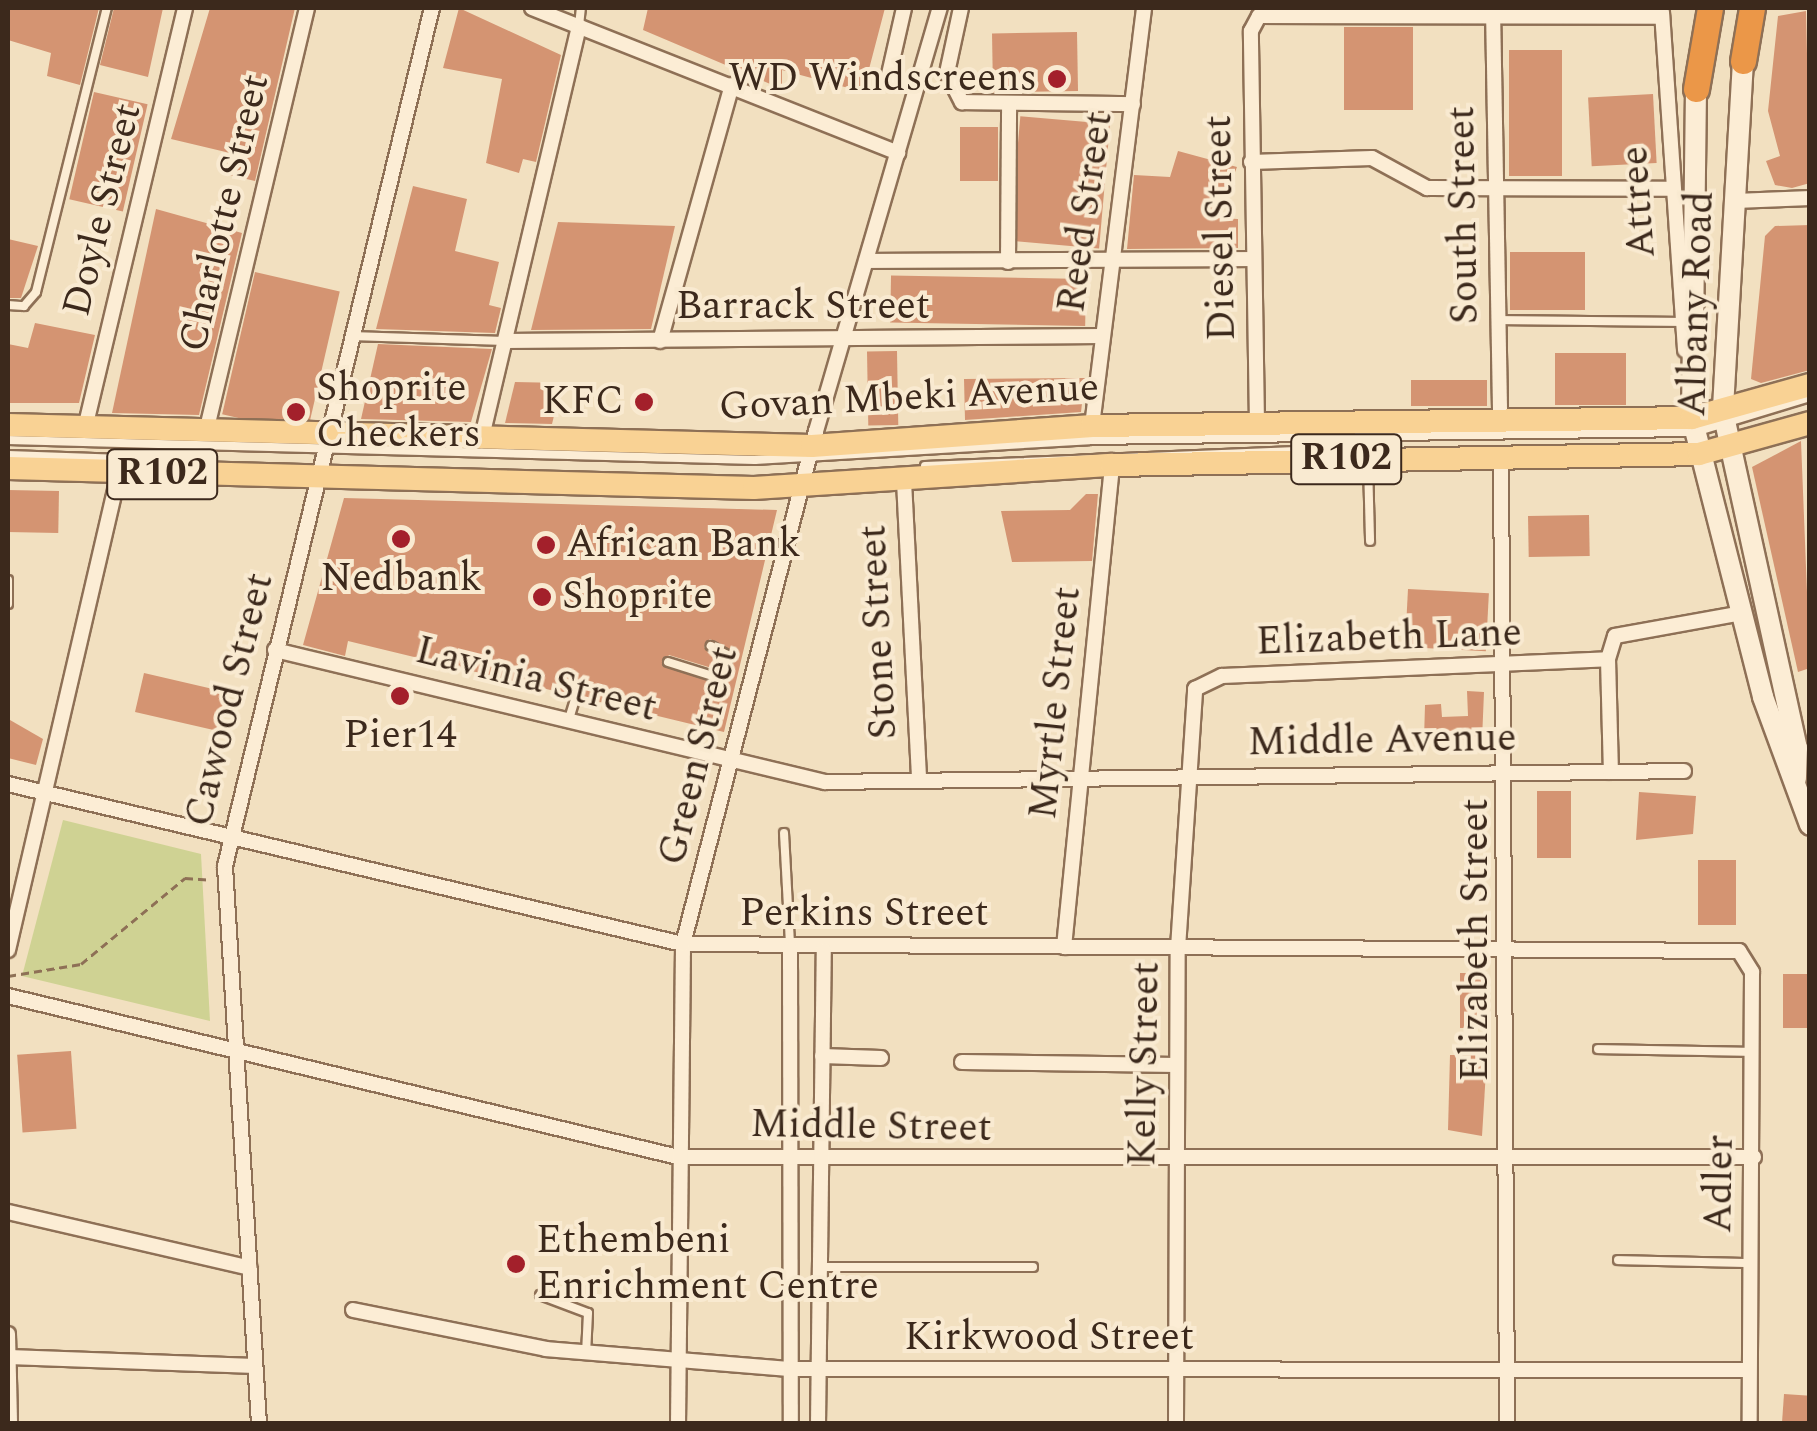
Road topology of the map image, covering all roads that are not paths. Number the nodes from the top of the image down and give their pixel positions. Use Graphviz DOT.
graph roads {
  1 [pos="107,8"];
  2 [pos="186,8"];
  3 [pos="306,8"];
  4 [pos="432,8"];
  5 [pos="532,8"];
  6 [pos="581,8"];
  7 [pos="904,8"];
  8 [pos="940,8"];
  9 [pos="961,8"];
  10 [pos="1144,8"];
  11 [pos="1704,8"];
  12 [pos="1748,8"];
  13 [pos="1494,11"];
  14 [pos="1662,12"];
  15 [pos="579,26"];
  16 [pos="1743,61"];
  17 [pos="887,83"];
  18 [pos="732,85"];
  19 [pos="1696,89"];
  20 [pos="1133,104"];
  21 [pos="1009,107"];
  22 [pos="898,153"];
  23 [pos="1251,162"];
  24 [pos="1668,190"];
  25 [pos="1496,192"];
  26 [pos="1810,198"];
  27 [pos="1736,200"];
  28 [pos="1110,258"];
  29 [pos="1254,259"];
  30 [pos="866,261"];
  31 [pos="1008,262"];
  32 [pos="8,305"];
  33 [pos="1498,320"];
  34 [pos="1682,322"];
  35 [pos="351,336"];
  36 [pos="1102,336"];
  37 [pos="505,341"];
  38 [pos="660,341"];
  39 [pos="841,341"];
  40 [pos="1810,385"];
  41 [pos="1689,390"];
  42 [pos="1810,397"];
  43 [pos="1810,412"];
  44 [pos="1500,422"];
  45 [pos="1810,423"];
  46 [pos="1256,424"];
  47 [pos="8,425"];
  48 [pos="1092,426"];
  49 [pos="85,428"];
  50 [pos="1726,431"];
  51 [pos="206,432"];
  52 [pos="1696,438"];
  53 [pos="8,440"];
  54 [pos="481,441"];
  55 [pos="810,452"];
  56 [pos="8,455"];
  57 [pos="1501,456"];
  58 [pos="322,458"];
  59 [pos="1368,459"];
  60 [pos="1112,465"];
  61 [pos="8,468"];
  62 [pos="118,472"];
  63 [pos="804,480"];
  64 [pos="904,482"];
  65 [pos="1370,541"];
  66 [pos="8,580"];
  67 [pos="8,604"];
  68 [pos="1742,613"];
  69 [pos="711,646"];
  70 [pos="276,650"];
  71 [pos="1608,659"];
  72 [pos="668,662"];
  73 [pos="1507,668"];
  74 [pos="575,699"];
  75 [pos="1191,706"];
  76 [pos="569,719"];
  77 [pos="1796,748"];
  78 [pos="736,762"];
  79 [pos="1684,770"];
  80 [pos="1611,772"];
  81 [pos="1508,773"];
  82 [pos="1080,774"];
  83 [pos="1186,776"];
  84 [pos="919,779"];
  85 [pos="8,784"];
  86 [pos="47,793"];
  87 [pos="1810,825"];
  88 [pos="784,833"];
  89 [pos="230,836"];
  90 [pos="683,944"];
  91 [pos="1064,947"];
  92 [pos="1178,948"];
  93 [pos="1508,949"];
  94 [pos="8,950"];
  95 [pos="790,950"];
  96 [pos="824,950"];
  97 [pos="1738,951"];
  98 [pos="8,996"];
  99 [pos="1598,1049"];
  100 [pos="1753,1052"];
  101 [pos="240,1055"];
  102 [pos="822,1056"];
  103 [pos="881,1058"];
  104 [pos="962,1062"];
  105 [pos="1177,1065"];
  106 [pos="1509,1156"];
  107 [pos="678,1157"];
  108 [pos="1754,1157"];
  109 [pos="790,1160"];
  110 [pos="822,1161"];
  111 [pos="1176,1161"];
  112 [pos="8,1212"];
  113 [pos="1618,1260"];
  114 [pos="1752,1263"];
  115 [pos="819,1267"];
  116 [pos="1033,1267"];
  117 [pos="250,1268"];
  118 [pos="540,1295"];
  119 [pos="353,1310"];
  120 [pos="8,1334"];
  121 [pos="586,1354"];
  122 [pos="9,1357"];
  123 [pos="679,1363"];
  124 [pos="255,1366"];
  125 [pos="791,1369"];
  126 [pos="817,1370"];
  127 [pos="1749,1370"];
  128 [pos="1176,1371"];
  129 [pos="1507,1372"];
  130 [pos="9,1395"];
  131 [pos="10,1424"];
  132 [pos="259,1424"];
  133 [pos="678,1424"];
  134 [pos="791,1424"];
  135 [pos="818,1424"];
  136 [pos="1176,1424"];
  137 [pos="1507,1424"];
  138 [pos="1750,1424"];
  1 -- 32 [label="lane"];
  2 -- 49 [label="street, Doyle Street"];
  3 -- 51 [label="street, Charlotte Street"];
  4 -- 35 [label="street, Cawood Street"];
  5 -- 15 [label="street"];
  6 -- 15 [label="lane"];
  7 -- 17 [label="street"];
  8 -- 22 [label="street, Green Street"];
  9 -- 21 [label="street"];
  10 -- 20 [label="street, Reed Street"];
  11 -- 19 [label="highway"];
  12 -- 16 [label="highway"];
  13 -- 14 [label="street"];
  13 -- 23 [label="street, Diesel Street"];
  13 -- 25 [label="street, South Street"];
  14 -- 24 [label="street, Attree"];
  15 -- 18 [label="street"];
  15 -- 37 [label="street"];
  16 -- 27 [label="main road, Albany Road"];
  18 -- 22 [label="street"];
  18 -- 38 [label="street"];
  19 -- 41 [label="main road, Albany Road"];
  20 -- 21 [label="street"];
  20 -- 28 [label="street, Reed Street"];
  21 -- 31 [label="street"];
  22 -- 30 [label="street, Green Street"];
  23 -- 25 [label="street"];
  23 -- 29 [label="street, Diesel Street"];
  24 -- 25 [label="street"];
  24 -- 34 [label="street, Attree"];
  25 -- 33 [label="street, South Street"];
  26 -- 27 [label="street"];
  27 -- 50 [label="main road, Albany Road"];
  28 -- 29 [label="street"];
  28 -- 31 [label="street"];
  28 -- 36 [label="street, Reed Street"];
  29 -- 46 [label="street, Diesel Street"];
  30 -- 31 [label="street"];
  30 -- 39 [label="street, Green Street"];
  33 -- 34 [label="lane"];
  33 -- 44 [label="street, South Street"];
  34 -- 41 [label="street, Attree"];
  35 -- 37 [label="lane"];
  35 -- 58 [label="street, Cawood Street"];
  36 -- 39 [label="street, Barrack Street"];
  36 -- 48 [label="street, Reed Street"];
  37 -- 38 [label="street, Barrack Street"];
  37 -- 54 [label="street"];
  38 -- 39 [label="street, Barrack Street"];
  39 -- 55 [label="street, Green Street"];
  40 -- 50 [label="main road, Govan Mbeki Avenue / R102"];
  41 -- 52 [label="main road, Albany Road"];
  42 -- 50 [label="lane"];
  43 -- 50 [label="lane"];
  44 -- 46 [label="main road, Govan Mbeki Avenue / R102"];
  44 -- 52 [label="main road, Govan Mbeki Avenue / R102"];
  45 -- 50 [label="main road, Govan Mbeki Avenue / R102"];
  46 -- 48 [label="main road, Govan Mbeki Avenue / R102"];
  47 -- 49 [label="main road, Govan Mbeki Avenue / R102"];
  48 -- 55 [label="main road, Govan Mbeki Avenue / R102"];
  49 -- 51 [label="main road, Govan Mbeki Avenue / R102"];
  50 -- 52 [label="main road, Govan Mbeki Avenue / R102"];
  50 -- 52 [label="main road, Govan Mbeki Avenue / R102"];
  50 -- 77 [label="main road, Albany Road"];
  51 -- 58 [label="main road, Govan Mbeki Avenue / R102"];
  52 -- 55 [label="lane"];
  52 -- 57 [label="main road, Govan Mbeki Avenue / R102"];
  52 -- 63 [label="lane"];
  52 -- 68 [label="main road, Albany Road"];
  53 -- 58 [label="lane"];
  54 -- 55 [label="main road, Govan Mbeki Avenue / R102"];
  54 -- 58 [label="main road, Govan Mbeki Avenue / R102"];
  55 -- 58 [label="lane"];
  55 -- 63 [label="street, Green Street"];
  56 -- 58 [label="lane"];
  57 -- 59 [label="main road, Govan Mbeki Avenue / R102"];
  57 -- 73 [label="street, Elizabeth Street"];
  58 -- 62 [label="main road, Govan Mbeki Avenue / R102"];
  58 -- 63 [label="main road, Govan Mbeki Avenue / R102"];
  58 -- 70 [label="street, Cawood Street"];
  59 -- 60 [label="main road, Govan Mbeki Avenue / R102"];
  59 -- 65 [label="lane"];
  60 -- 64 [label="main road, Govan Mbeki Avenue / R102"];
  60 -- 82 [label="street, Myrtle Street"];
  61 -- 62 [label="main road, Govan Mbeki Avenue / R102"];
  62 -- 86 [label="street"];
  63 -- 64 [label="main road, Govan Mbeki Avenue / R102"];
  63 -- 78 [label="street, Green Street"];
  64 -- 84 [label="street, Stone Street"];
  66 -- 67 [label="lane"];
  68 -- 71 [label="street"];
  68 -- 77 [label="main road, Albany Road"];
  69 -- 72 [label="lane"];
  70 -- 76 [label="street, Lavinia Street"];
  70 -- 89 [label="street, Cawood Street"];
  71 -- 73 [label="street, Elizabeth Lane"];
  71 -- 80 [label="street"];
  73 -- 75 [label="street, Elizabeth Lane"];
  73 -- 81 [label="street, Elizabeth Street"];
  74 -- 76 [label="lane"];
  75 -- 83 [label="street, Kelly Street"];
  76 -- 78 [label="street, Lavinia Street"];
  77 -- 87 [label="main road, Albany Road"];
  78 -- 84 [label="street, Lavinia Street"];
  78 -- 90 [label="street, Green Street"];
  79 -- 80 [label="street, Middle Avenue"];
  80 -- 81 [label="street, Middle Avenue"];
  81 -- 83 [label="street, Middle Avenue"];
  81 -- 93 [label="street, Elizabeth Street"];
  82 -- 83 [label="street, Middle Avenue"];
  82 -- 84 [label="street, Lavinia Street"];
  82 -- 91 [label="street, Myrtle Street"];
  83 -- 92 [label="street, Kelly Street"];
  85 -- 86 [label="street, Perkins Street"];
  86 -- 89 [label="street, Perkins Street"];
  86 -- 94 [label="street"];
  88 -- 95 [label="lane"];
  89 -- 90 [label="street, Perkins Street"];
  89 -- 101 [label="street, Cawood Street"];
  90 -- 95 [label="street, Perkins Street"];
  90 -- 107 [label="street, Green Street"];
  91 -- 92 [label="street, Perkins Street"];
  91 -- 96 [label="street, Perkins Street"];
  92 -- 93 [label="street, Perkins Street"];
  92 -- 105 [label="street, Kelly Street"];
  93 -- 97 [label="street, Perkins Street"];
  93 -- 106 [label="street, Elizabeth Street"];
  95 -- 96 [label="street, Perkins Street"];
  95 -- 109 [label="street"];
  96 -- 102 [label="street"];
  97 -- 100 [label="street, Adler"];
  98 -- 101 [label="street, Middle Street"];
  99 -- 100 [label="lane"];
  100 -- 108 [label="street, Adler"];
  101 -- 107 [label="street, Middle Street"];
  101 -- 117 [label="street, Cawood Street"];
  102 -- 103 [label="street"];
  102 -- 110 [label="street"];
  104 -- 105 [label="street"];
  105 -- 111 [label="street, Kelly Street"];
  106 -- 108 [label="street, Middle Street"];
  106 -- 111 [label="street, Middle Street"];
  106 -- 129 [label="street, Elizabeth Street"];
  107 -- 109 [label="street, Middle Street"];
  107 -- 123 [label="street, Green Street"];
  108 -- 114 [label="street, Adler"];
  109 -- 110 [label="street, Middle Street"];
  109 -- 125 [label="street"];
  110 -- 111 [label="street, Middle Street"];
  110 -- 115 [label="street"];
  111 -- 128 [label="street, Kelly Street"];
  112 -- 117 [label="street"];
  113 -- 114 [label="lane"];
  114 -- 127 [label="street, Adler"];
  115 -- 116 [label="lane"];
  115 -- 126 [label="street"];
  117 -- 124 [label="street, Cawood Street"];
  118 -- 121 [label="lane"];
  119 -- 121 [label="street, Kirkwood Street"];
  120 -- 122 [label="street"];
  121 -- 123 [label="street, Kirkwood Street"];
  122 -- 124 [label="street"];
  122 -- 130 [label="street"];
  123 -- 125 [label="street, Kirkwood Street"];
  123 -- 133 [label="street, Green Street"];
  124 -- 132 [label="street, Cawood Street"];
  125 -- 126 [label="street, Kirkwood Street"];
  125 -- 134 [label="street"];
  126 -- 128 [label="street, Kirkwood Street"];
  126 -- 135 [label="street"];
  127 -- 129 [label="street, Kirkwood Street"];
  127 -- 138 [label="street, Adler"];
  128 -- 129 [label="street, Kirkwood Street"];
  128 -- 136 [label="street, Kelly Street"];
  129 -- 137 [label="street, Elizabeth Street"];
  130 -- 131 [label="street"];
}
